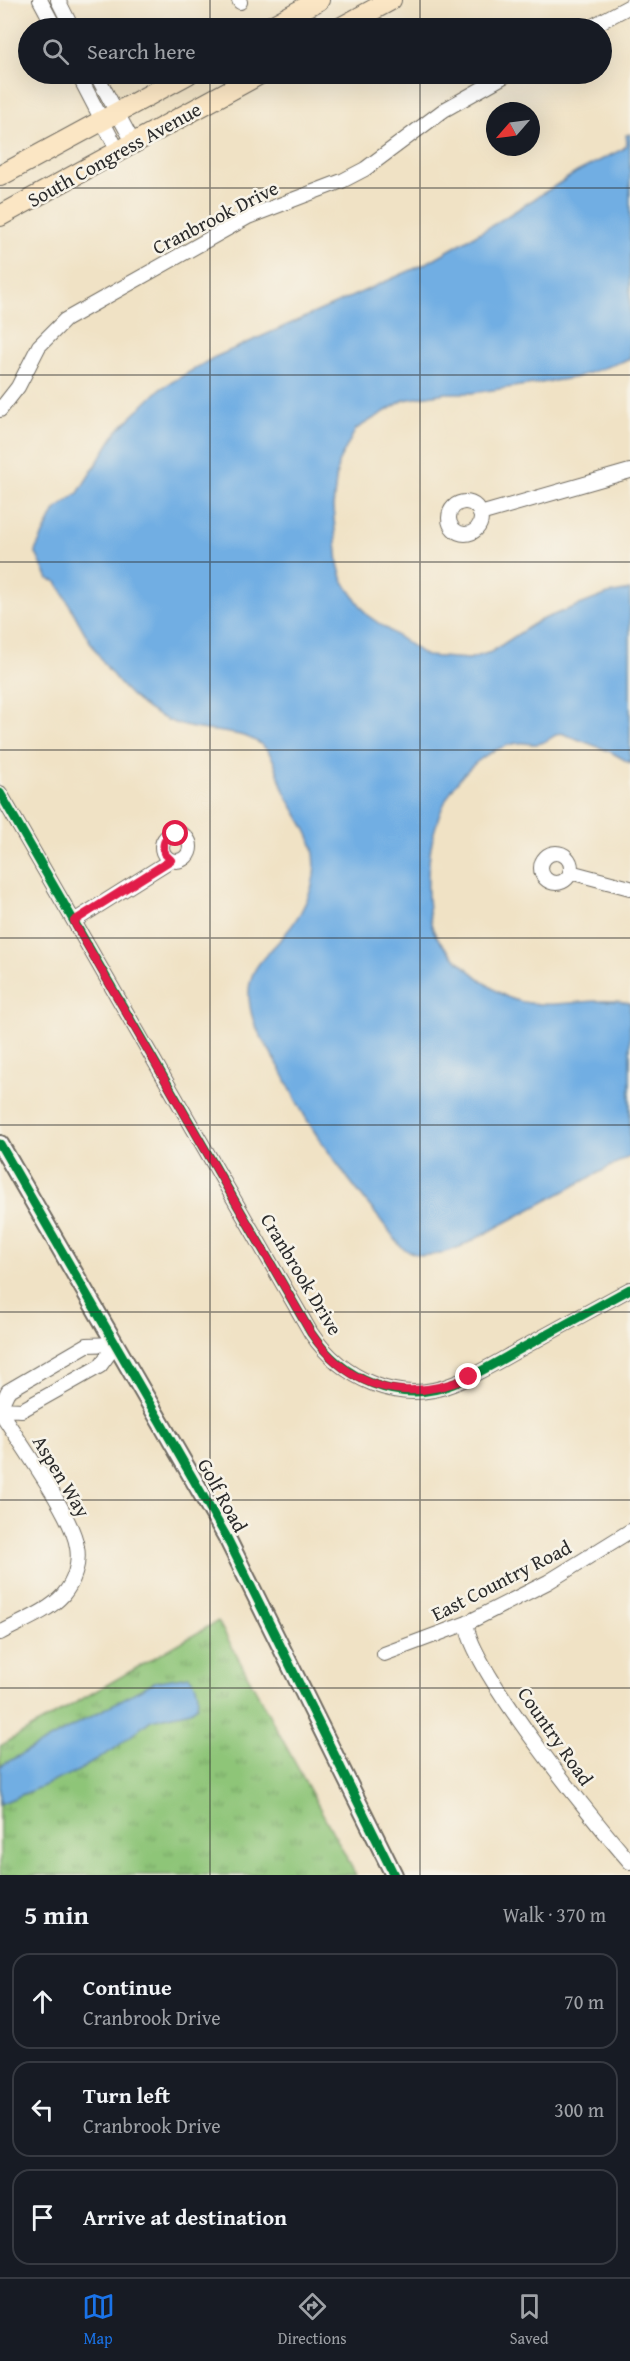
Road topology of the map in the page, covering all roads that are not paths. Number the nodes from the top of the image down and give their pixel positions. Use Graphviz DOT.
graph roads {
  1 [pos="40,0"];
  2 [pos="58,0"];
  3 [pos="319,0"];
  4 [pos="391,0"];
  5 [pos="630,6"];
  6 [pos="50,18"];
  7 [pos="67,18"];
  8 [pos="286,18"];
  9 [pos="358,18"];
  10 [pos="608,18"];
  11 [pos="86,84"];
  12 [pos="99,84"];
  13 [pos="169,84"];
  14 [pos="242,84"];
  15 [pos="490,84"];
  16 [pos="110,116"];
  17 [pos="126,147"];
  18 [pos="0,176"];
  19 [pos="0,216"];
  20 [pos="0,410"];
  21 [pos="630,471"];
  22 [pos="480,514"];
  23 [pos="0,793"];
  24 [pos="171,860"];
  25 [pos="570,872"];
  26 [pos="630,888"];
  27 [pos="74,921"];
  28 [pos="0,1144"];
  29 [pos="630,1289"];
  30 [pos="116,1344"];
  31 [pos="0,1409"];
  32 [pos="630,1531"];
  33 [pos="467,1623"];
  34 [pos="0,1633"];
  35 [pos="384,1654"];
  36 [pos="630,1862"];
  37 [pos="394,1875"];
  1 -- 6 [label="street"];
  2 -- 7 [label="street"];
  3 -- 8 [label="main road"];
  4 -- 9 [label="main road"];
  5 -- 10 [label="street"];
  11 -- 16 [label="street"];
  12 -- 16 [label="street"];
  13 -- 16 [label="main road, South Congress Avenue"];
  14 -- 17 [label="main road, South Congress Avenue"];
  15 -- 20 [label="street, Cranbrook Drive"];
  16 -- 17 [label="street"];
  16 -- 18 [label="main road, South Congress Avenue"];
  17 -- 19 [label="main road, South Congress Avenue"];
  21 -- 22 [label="street"];
  23 -- 27 [label="street, Cranbrook Drive"];
  24 -- 27 [label="street"];
  25 -- 26 [label="street"];
  27 -- 29 [label="street, Cranbrook Drive"];
  28 -- 30 [label="street, Golf Road"];
  30 -- 31 [label="street"];
  30 -- 31 [label="street"];
  30 -- 37 [label="street, Golf Road"];
  31 -- 34 [label="street, Aspen Way"];
  32 -- 33 [label="street, East Country Road"];
  33 -- 35 [label="street, East Country Road"];
  33 -- 36 [label="street, Country Road"];
}
